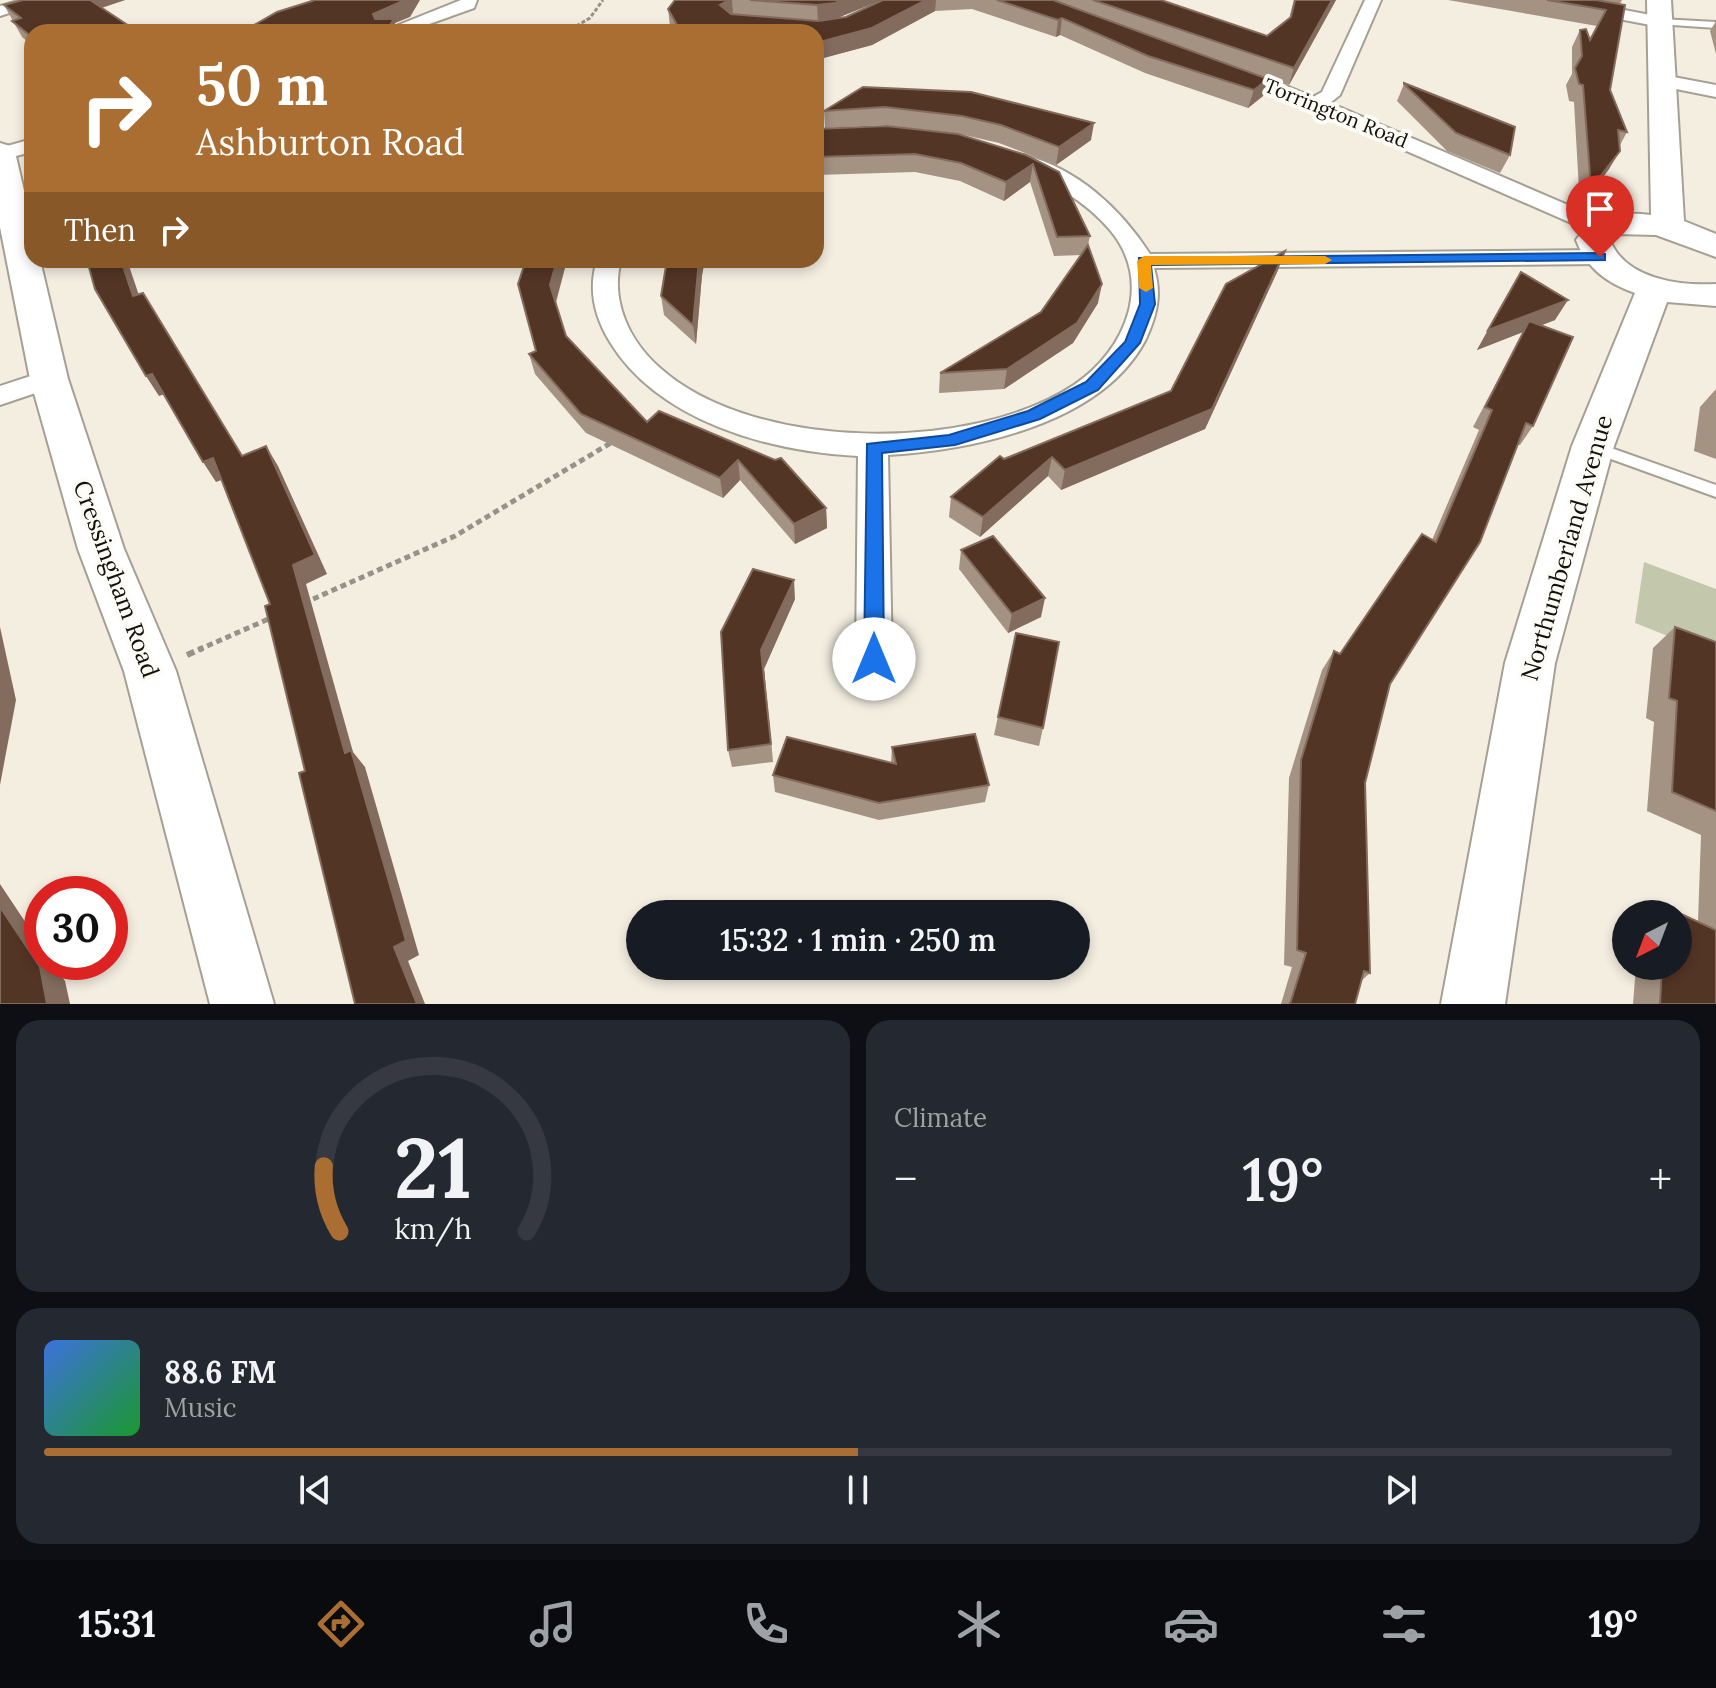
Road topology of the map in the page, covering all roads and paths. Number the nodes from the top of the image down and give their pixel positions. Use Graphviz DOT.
graph roads {
  1 [pos="41,0"];
  2 [pos="469,0"];
  3 [pos="603,0"];
  4 [pos="1373,0"];
  5 [pos="1545,0"];
  6 [pos="0,11"];
  7 [pos="1660,11"];
  8 [pos="412,24"];
  9 [pos="580,24"];
  10 [pos="1716,25"];
  11 [pos="1210,62"];
  12 [pos="1663,81"];
  13 [pos="1716,91"];
  14 [pos="1315,104"];
  15 [pos="24,147"];
  16 [pos="993,149"];
  17 [pos="0,153"];
  18 [pos="1668,228"];
  19 [pos="1601,242"];
  20 [pos="1716,247"];
  21 [pos="1144,261"];
  22 [pos="24,264"];
  23 [pos="25,268"];
  24 [pos="608,268"];
  25 [pos="1655,288"];
  26 [pos="1716,295"];
  27 [pos="49,379"];
  28 [pos="0,396"];
  29 [pos="616,439"];
  30 [pos="1593,446"];
  31 [pos="873,448"];
  32 [pos="1716,491"];
  33 [pos="295,607"];
  34 [pos="281,613"];
  35 [pos="874,659"];
  36 [pos="150,671"];
  37 [pos="242,1004"];
  38 [pos="1473,1004"];
  1 -- 6 [label="street"];
  2 -- 8 [label="street"];
  3 -- 9 [label="path"];
  4 -- 14 [label="street"];
  5 -- 7 [label="street"];
  7 -- 10 [label="lane"];
  7 -- 12 [label="street"];
  11 -- 14 [label="street, Torrington Road"];
  12 -- 13 [label="street"];
  12 -- 18 [label="street"];
  14 -- 19 [label="street, Torrington Road"];
  15 -- 17 [label="street"];
  16 -- 21 [label="street"];
  17 -- 22 [label="street, Cressingham Road"];
  18 -- 19 [label="street"];
  18 -- 20 [label="street"];
  19 -- 21 [label="street"];
  19 -- 25 [label="street"];
  21 -- 31 [label="street"];
  23 -- 27 [label="street, Cressingham Road"];
  24 -- 31 [label="street"];
  25 -- 26 [label="street"];
  25 -- 30 [label="street, Northumberland Avenue"];
  27 -- 28 [label="street"];
  27 -- 36 [label="street, Cressingham Road"];
  29 -- 33 [label="path"];
  30 -- 32 [label="lane"];
  30 -- 38 [label="street, Northumberland Avenue"];
  31 -- 35 [label="street"];
  34 -- 36 [label="path"];
  36 -- 37 [label="street, Cressingham Road"];
}
